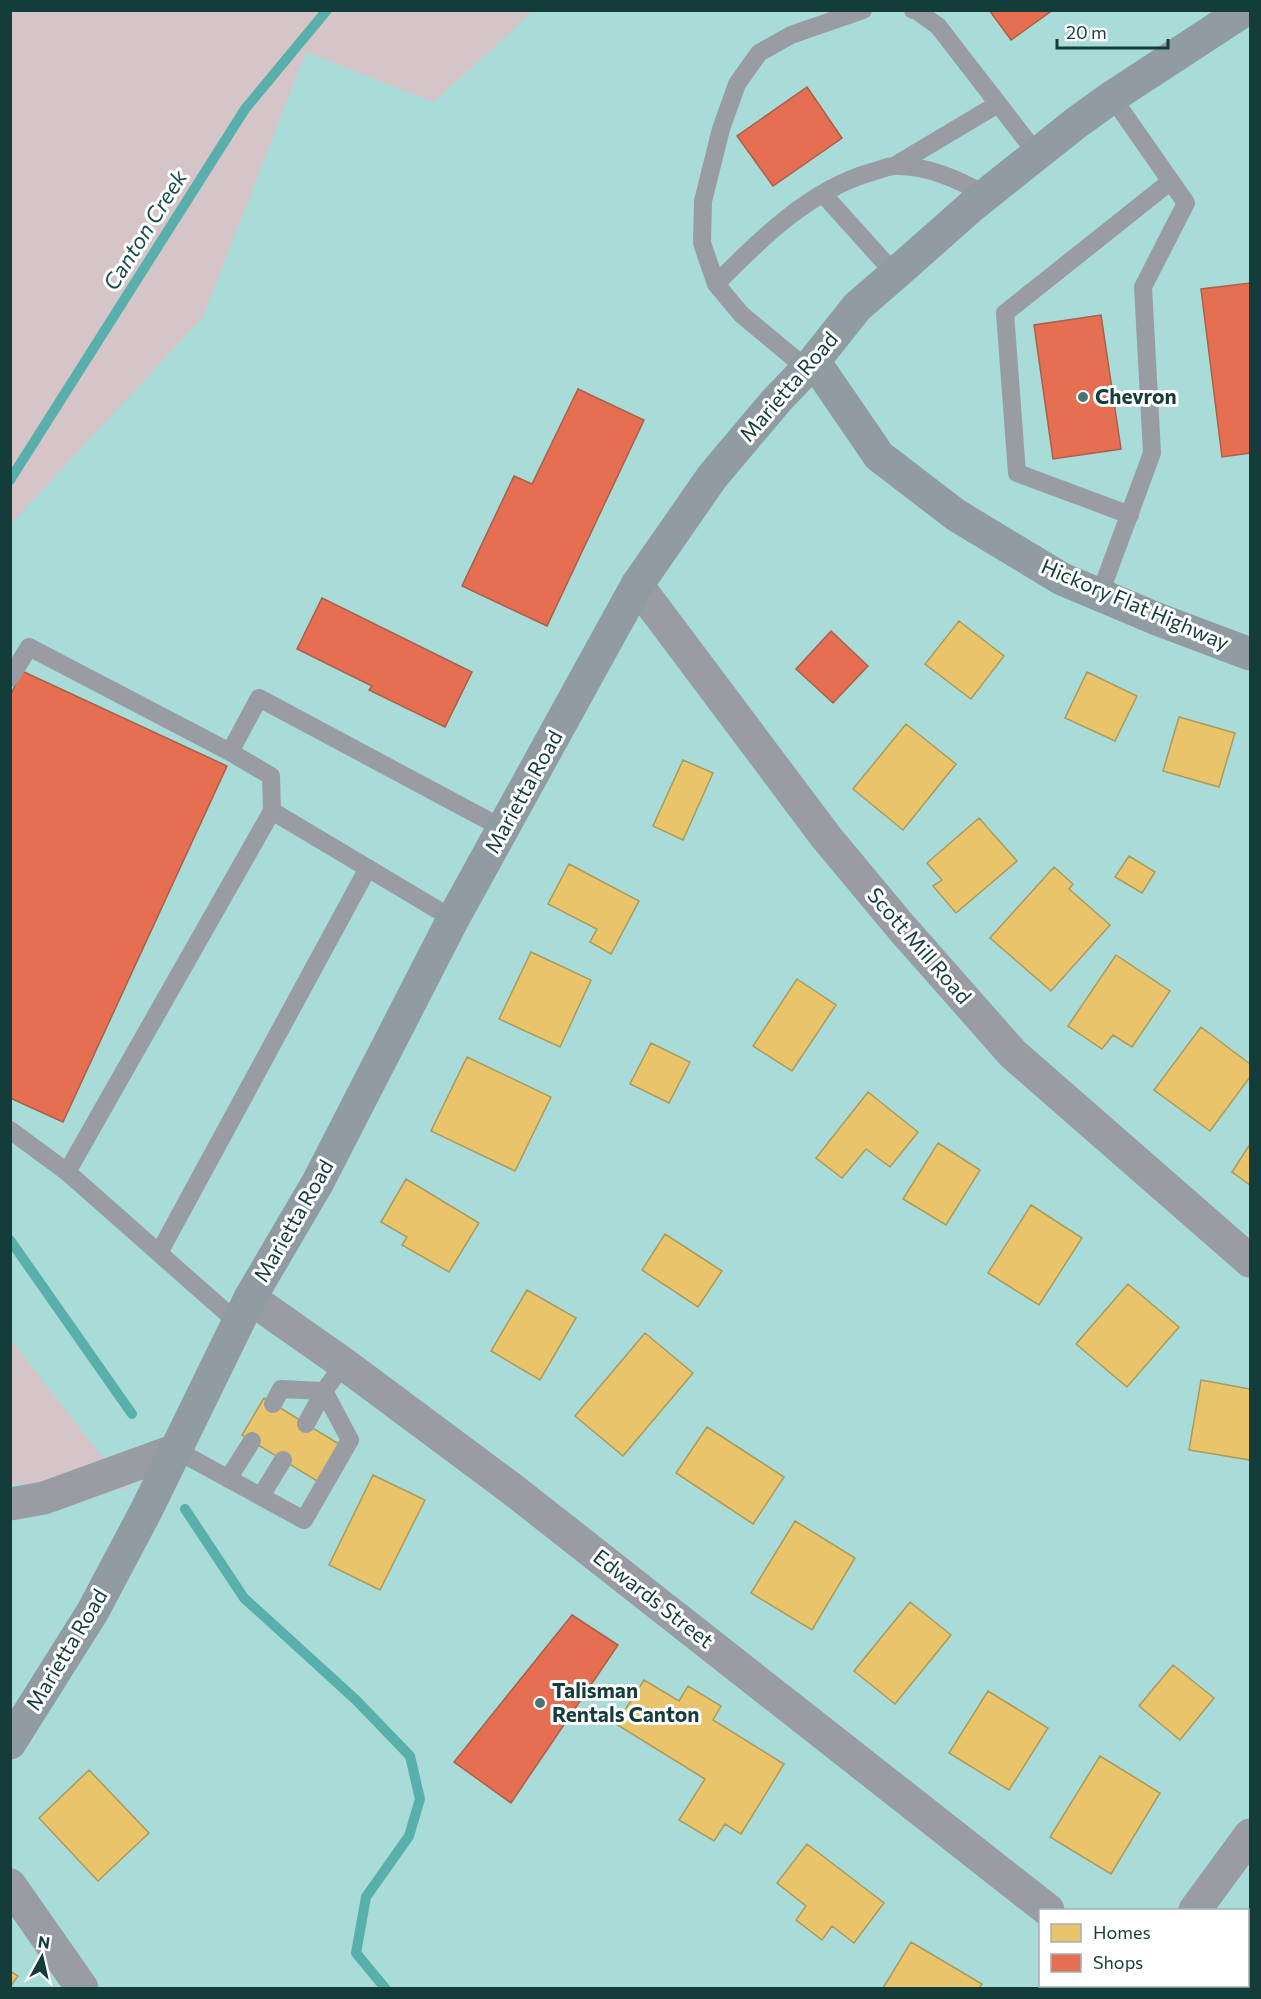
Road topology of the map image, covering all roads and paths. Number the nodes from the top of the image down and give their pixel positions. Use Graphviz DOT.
graph roads {
  1 [pos="863,10"];
  2 [pos="913,10"];
  3 [pos="1245,10"];
  4 [pos="1113,97"];
  5 [pos="998,104"];
  6 [pos="1037,154"];
  7 [pos="894,166"];
  8 [pos="1171,181"];
  9 [pos="822,194"];
  10 [pos="986,195"];
  11 [pos="894,274"];
  12 [pos="716,284"];
  13 [pos="810,365"];
  14 [pos="1130,514"];
  15 [pos="637,585"];
  16 [pos="1100,594"];
  17 [pos="1251,654"];
  18 [pos="10,678"];
  19 [pos="230,752"];
  20 [pos="272,811"];
  21 [pos="504,829"];
  22 [pos="368,868"];
  23 [pos="453,919"];
  24 [pos="10,1130"];
  25 [pos="68,1172"];
  26 [pos="159,1253"];
  27 [pos="1251,1261"];
  28 [pos="244,1310"];
  29 [pos="344,1364"];
  30 [pos="324,1391"];
  31 [pos="273,1404"];
  32 [pos="306,1424"];
  33 [pos="252,1441"];
  34 [pos="176,1450"];
  35 [pos="283,1460"];
  36 [pos="228,1479"];
  37 [pos="261,1496"];
  38 [pos="10,1504"];
  39 [pos="10,1743"];
  40 [pos="1251,1835"];
  41 [pos="10,1885"];
  42 [pos="1045,1909"];
  43 [pos="1196,1909"];
  44 [pos="82,1989"];
  1 -- 12 [label="lane"];
  2 -- 5 [label="lane"];
  3 -- 4 [label="street, Marietta Road"];
  4 -- 6 [label="street, Marietta Road"];
  4 -- 8 [label="lane"];
  5 -- 6 [label="lane"];
  5 -- 7 [label="lane"];
  6 -- 10 [label="street, Marietta Road"];
  7 -- 9 [label="lane"];
  7 -- 10 [label="lane"];
  8 -- 14 [label="lane"];
  8 -- 14 [label="lane"];
  9 -- 11 [label="lane"];
  9 -- 12 [label="lane"];
  10 -- 11 [label="street, Marietta Road"];
  11 -- 13 [label="street, Marietta Road"];
  12 -- 13 [label="lane"];
  13 -- 15 [label="street, Marietta Road"];
  13 -- 16 [label="street, Hickory Flat Highway"];
  14 -- 16 [label="lane"];
  15 -- 21 [label="street, Marietta Road"];
  15 -- 27 [label="street, Scott Mill Road"];
  16 -- 17 [label="street, Hickory Flat Highway"];
  18 -- 19 [label="lane"];
  19 -- 20 [label="lane"];
  19 -- 21 [label="lane"];
  20 -- 22 [label="lane"];
  20 -- 25 [label="lane"];
  21 -- 23 [label="street, Marietta Road"];
  22 -- 23 [label="lane"];
  22 -- 26 [label="lane"];
  23 -- 28 [label="street, Marietta Road"];
  24 -- 25 [label="lane"];
  25 -- 26 [label="lane"];
  26 -- 28 [label="lane"];
  28 -- 29 [label="street, Edwards Street"];
  28 -- 34 [label="street, Marietta Road"];
  29 -- 30 [label="lane"];
  29 -- 42 [label="street, Edwards Street"];
  30 -- 31 [label="lane"];
  30 -- 32 [label="lane"];
  30 -- 37 [label="lane"];
  33 -- 36 [label="lane"];
  34 -- 36 [label="lane"];
  34 -- 38 [label="street"];
  34 -- 39 [label="street, Marietta Road"];
  35 -- 37 [label="lane"];
  36 -- 37 [label="lane"];
  40 -- 43 [label="street"];
  41 -- 44 [label="street"];
}
